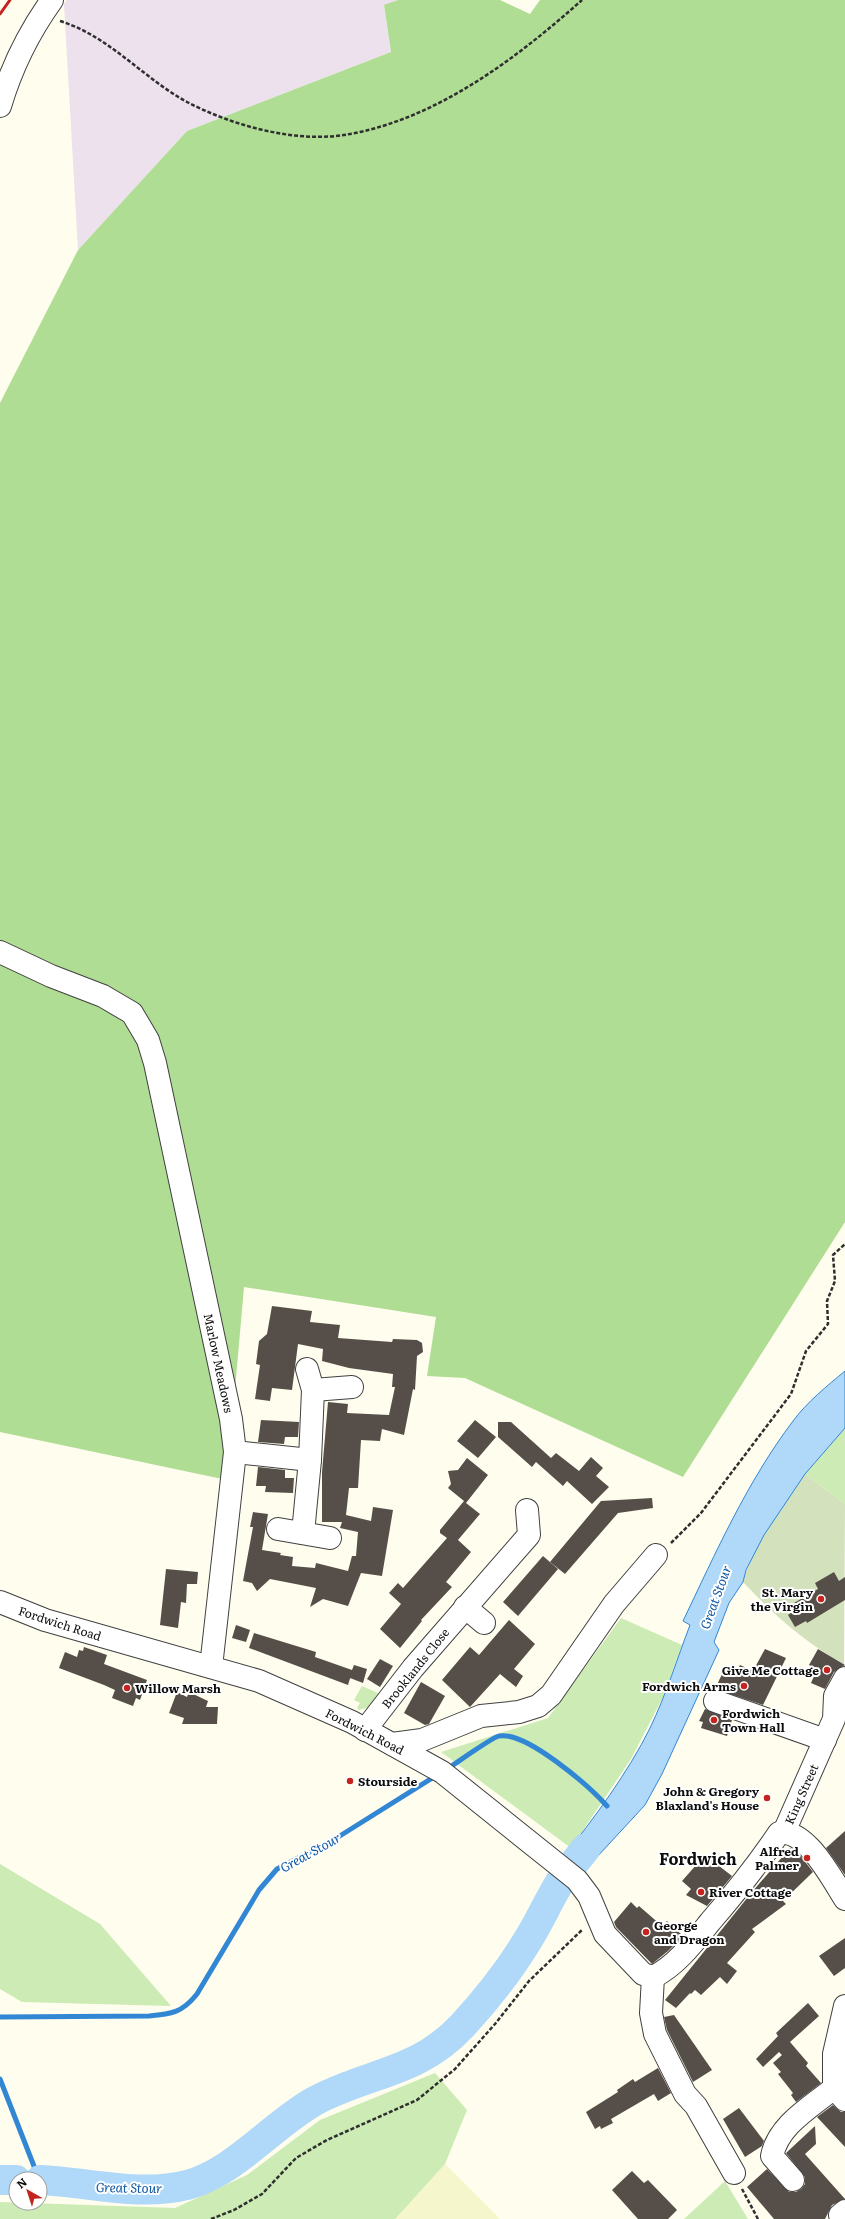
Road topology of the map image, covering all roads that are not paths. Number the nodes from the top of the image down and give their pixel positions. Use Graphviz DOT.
graph roads {
  1 [pos="46,7"];
  2 [pos="0,106"];
  3 [pos="0,952"];
  4 [pos="307,1368"];
  5 [pos="352,1387"];
  6 [pos="313,1390"];
  7 [pos="235,1452"];
  8 [pos="310,1460"];
  9 [pos="527,1510"];
  10 [pos="278,1529"];
  11 [pos="303,1533"];
  12 [pos="330,1538"];
  13 [pos="656,1555"];
  14 [pos="0,1602"];
  15 [pos="465,1607"];
  16 [pos="484,1623"];
  17 [pos="211,1667"];
  18 [pos="840,1698"];
  19 [pos="715,1701"];
  20 [pos="365,1730"];
  21 [pos="825,1740"];
  22 [pos="392,1744"];
  23 [pos="784,1832"];
  24 [pos="845,1899"];
  25 [pos="653,1977"];
  26 [pos="845,2006"];
  27 [pos="839,2094"];
  28 [pos="734,2173"];
  29 [pos="793,2180"];
  1 -- 2 [label="street"];
  3 -- 7 [label="street, Marlow Meadows"];
  4 -- 6 [label="street"];
  5 -- 6 [label="street"];
  6 -- 8 [label="street"];
  7 -- 8 [label="street"];
  7 -- 17 [label="street, Marlow Meadows"];
  8 -- 11 [label="street"];
  9 -- 15 [label="street, Brooklands Close"];
  10 -- 11 [label="street"];
  11 -- 12 [label="street"];
  13 -- 22 [label="street"];
  14 -- 17 [label="street, Fordwich Road"];
  15 -- 16 [label="street"];
  15 -- 20 [label="street, Brooklands Close"];
  17 -- 20 [label="street, Fordwich Road"];
  18 -- 21 [label="street, King Street"];
  19 -- 21 [label="street"];
  20 -- 22 [label="street, Fordwich Road"];
  21 -- 23 [label="street, King Street"];
  22 -- 25 [label="street, Fordwich Road"];
  23 -- 24 [label="street"];
  23 -- 25 [label="street, King Street"];
  25 -- 28 [label="street"];
  26 -- 27 [label="street"];
  27 -- 29 [label="street"];
}
